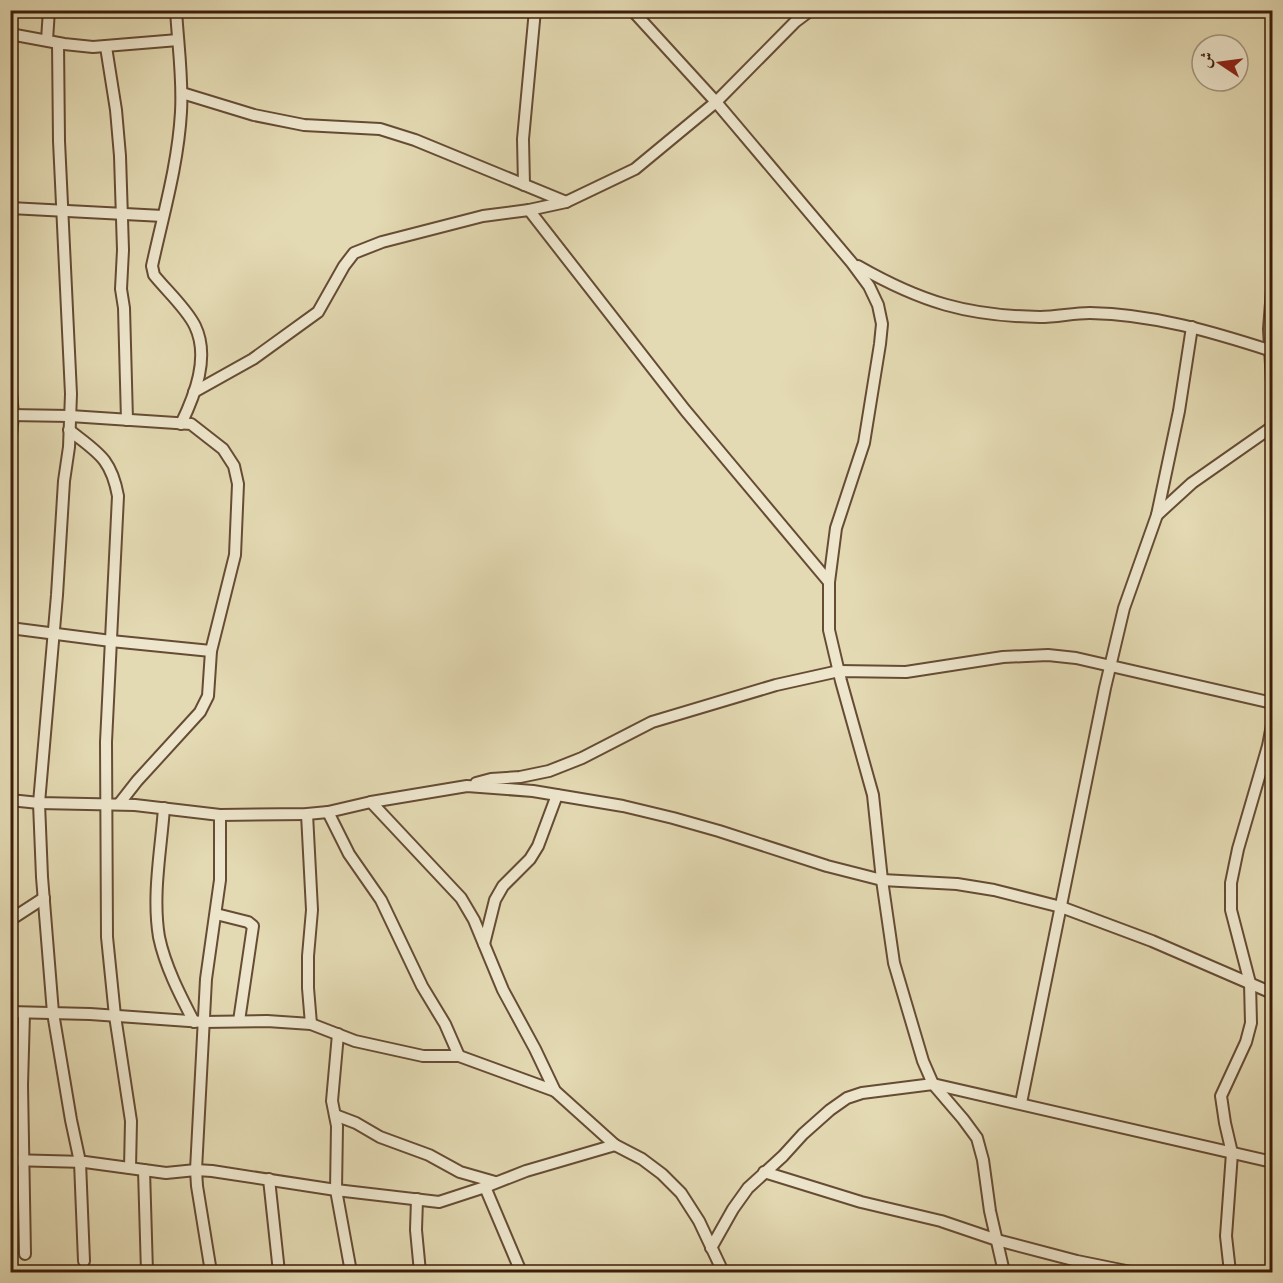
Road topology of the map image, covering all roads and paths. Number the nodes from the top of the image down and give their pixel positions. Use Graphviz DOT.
graph roads {
  1 [pos="49,10"];
  2 [pos="176,10"];
  3 [pos="535,10"];
  4 [pos="632,10"];
  5 [pos="811,10"];
  6 [pos="10,34"];
  7 [pos="178,40"];
  8 [pos="53,41"];
  9 [pos="106,47"];
  10 [pos="182,93"];
  11 [pos="716,102"];
  12 [pos="524,185"];
  13 [pos="566,202"];
  14 [pos="10,208"];
  15 [pos="529,210"];
  16 [pos="62,211"];
  17 [pos="121,214"];
  18 [pos="163,216"];
  19 [pos="852,263"];
  20 [pos="1272,290"];
  21 [pos="1192,327"];
  22 [pos="1271,351"];
  23 [pos="10,380"];
  24 [pos="1272,382"];
  25 [pos="194,392"];
  26 [pos="12,415"];
  27 [pos="70,416"];
  28 [pos="127,420"];
  29 [pos="181,424"];
  30 [pos="1272,427"];
  31 [pos="69,430"];
  32 [pos="10,445"];
  33 [pos="1157,515"];
  34 [pos="829,582"];
  35 [pos="10,628"];
  36 [pos="53,634"];
  37 [pos="111,641"];
  38 [pos="211,651"];
  39 [pos="1110,666"];
  40 [pos="839,670"];
  41 [pos="1272,703"];
  42 [pos="1272,725"];
  43 [pos="467,786"];
  44 [pos="558,795"];
  45 [pos="10,800"];
  46 [pos="371,802"];
  47 [pos="39,803"];
  48 [pos="107,803"];
  49 [pos="118,804"];
  50 [pos="164,808"];
  51 [pos="328,812"];
  52 [pos="307,814"];
  53 [pos="220,815"];
  54 [pos="882,880"];
  55 [pos="44,898"];
  56 [pos="1060,907"];
  57 [pos="216,914"];
  58 [pos="10,920"];
  59 [pos="484,945"];
  60 [pos="1250,983"];
  61 [pos="1272,993"];
  62 [pos="10,1012"];
  63 [pos="24,1013"];
  64 [pos="53,1013"];
  65 [pos="115,1016"];
  66 [pos="238,1021"];
  67 [pos="199,1022"];
  68 [pos="311,1024"];
  69 [pos="338,1034"];
  70 [pos="459,1056"];
  71 [pos="933,1084"];
  72 [pos="555,1091"];
  73 [pos="1021,1103"];
  74 [pos="335,1115"];
  75 [pos="615,1145"];
  76 [pos="1232,1153"];
  77 [pos="10,1160"];
  78 [pos="23,1161"];
  79 [pos="80,1162"];
  80 [pos="1272,1162"];
  81 [pos="130,1168"];
  82 [pos="144,1170"];
  83 [pos="196,1170"];
  84 [pos="764,1172"];
  85 [pos="268,1179"];
  86 [pos="490,1185"];
  87 [pos="336,1190"];
  88 [pos="417,1198"];
  89 [pos="997,1240"];
  90 [pos="711,1248"];
  91 [pos="25,1254"];
  92 [pos="84,1261"];
  93 [pos="147,1272"];
  94 [pos="211,1272"];
  95 [pos="279,1272"];
  96 [pos="351,1272"];
  97 [pos="420,1272"];
  98 [pos="521,1272"];
  99 [pos="723,1272"];
  100 [pos="1004,1272"];
  101 [pos="1131,1272"];
  102 [pos="1230,1272"];
  1 -- 8 [label="street"];
  2 -- 7 [label="street"];
  3 -- 12 [label="street"];
  4 -- 11 [label="street"];
  5 -- 11 [label="street"];
  6 -- 8 [label="street"];
  7 -- 9 [label="street"];
  7 -- 10 [label="street"];
  8 -- 9 [label="street"];
  8 -- 16 [label="street"];
  9 -- 17 [label="street"];
  10 -- 12 [label="street"];
  10 -- 18 [label="street"];
  11 -- 13 [label="street"];
  11 -- 19 [label="street"];
  12 -- 13 [label="street"];
  13 -- 15 [label="street"];
  14 -- 16 [label="street"];
  15 -- 25 [label="street"];
  15 -- 34 [label="street"];
  16 -- 17 [label="street"];
  16 -- 27 [label="street"];
  17 -- 18 [label="street"];
  17 -- 28 [label="street"];
  18 -- 25 [label="street"];
  19 -- 21 [label="street"];
  19 -- 34 [label="street"];
  20 -- 22 [label="street"];
  21 -- 22 [label="street"];
  21 -- 33 [label="street"];
  22 -- 24 [label="street"];
  23 -- 26 [label="street"];
  25 -- 29 [label="street"];
  26 -- 27 [label="street"];
  26 -- 32 [label="street"];
  27 -- 28 [label="street"];
  27 -- 31 [label="street"];
  28 -- 29 [label="street"];
  29 -- 38 [label="street"];
  30 -- 33 [label="street"];
  31 -- 36 [label="street"];
  31 -- 37 [label="street"];
  33 -- 39 [label="street"];
  34 -- 40 [label="street"];
  35 -- 36 [label="street"];
  36 -- 37 [label="street"];
  36 -- 47 [label="street"];
  37 -- 38 [label="street"];
  37 -- 48 [label="street"];
  38 -- 49 [label="street"];
  39 -- 40 [label="street"];
  39 -- 41 [label="street"];
  39 -- 56 [label="street"];
  40 -- 43 [label="street"];
  40 -- 54 [label="street"];
  42 -- 60 [label="street"];
  43 -- 44 [label="street"];
  43 -- 46 [label="street"];
  44 -- 54 [label="street"];
  44 -- 59 [label="street"];
  45 -- 47 [label="street"];
  46 -- 51 [label="street"];
  46 -- 59 [label="street"];
  47 -- 48 [label="street"];
  47 -- 55 [label="street"];
  48 -- 49 [label="street"];
  48 -- 65 [label="street"];
  49 -- 50 [label="street"];
  50 -- 53 [label="street"];
  50 -- 67 [label="street"];
  51 -- 52 [label="street"];
  51 -- 70 [label="street"];
  52 -- 53 [label="street"];
  52 -- 68 [label="street"];
  53 -- 57 [label="street"];
  54 -- 56 [label="street"];
  54 -- 71 [label="street"];
  55 -- 58 [label="street"];
  55 -- 64 [label="street"];
  56 -- 60 [label="street"];
  56 -- 73 [label="street"];
  57 -- 66 [label="street"];
  57 -- 67 [label="street"];
  59 -- 72 [label="street"];
  60 -- 61 [label="street"];
  60 -- 76 [label="street"];
  62 -- 63 [label="street"];
  63 -- 64 [label="street"];
  63 -- 78 [label="street"];
  64 -- 65 [label="street"];
  64 -- 79 [label="street"];
  65 -- 67 [label="street"];
  65 -- 81 [label="street"];
  66 -- 67 [label="street"];
  66 -- 68 [label="street"];
  67 -- 83 [label="street"];
  68 -- 69 [label="street"];
  69 -- 70 [label="street"];
  69 -- 74 [label="street"];
  70 -- 72 [label="street"];
  71 -- 73 [label="street"];
  71 -- 84 [label="street"];
  71 -- 89 [label="street"];
  72 -- 75 [label="street"];
  73 -- 76 [label="street"];
  74 -- 86 [label="street"];
  74 -- 87 [label="street"];
  75 -- 86 [label="street"];
  75 -- 90 [label="street"];
  76 -- 80 [label="street"];
  76 -- 102 [label="street"];
  77 -- 78 [label="street"];
  78 -- 79 [label="street"];
  78 -- 91 [label="street"];
  79 -- 81 [label="street"];
  79 -- 92 [label="street"];
  81 -- 82 [label="street"];
  82 -- 83 [label="street"];
  82 -- 93 [label="street"];
  83 -- 85 [label="street"];
  83 -- 94 [label="street"];
  84 -- 89 [label="street"];
  84 -- 90 [label="street"];
  85 -- 87 [label="street"];
  85 -- 95 [label="street"];
  86 -- 88 [label="street"];
  86 -- 98 [label="street"];
  87 -- 88 [label="street"];
  87 -- 96 [label="street"];
  88 -- 97 [label="street"];
  89 -- 100 [label="street"];
  89 -- 101 [label="street"];
  90 -- 99 [label="street"];
}
